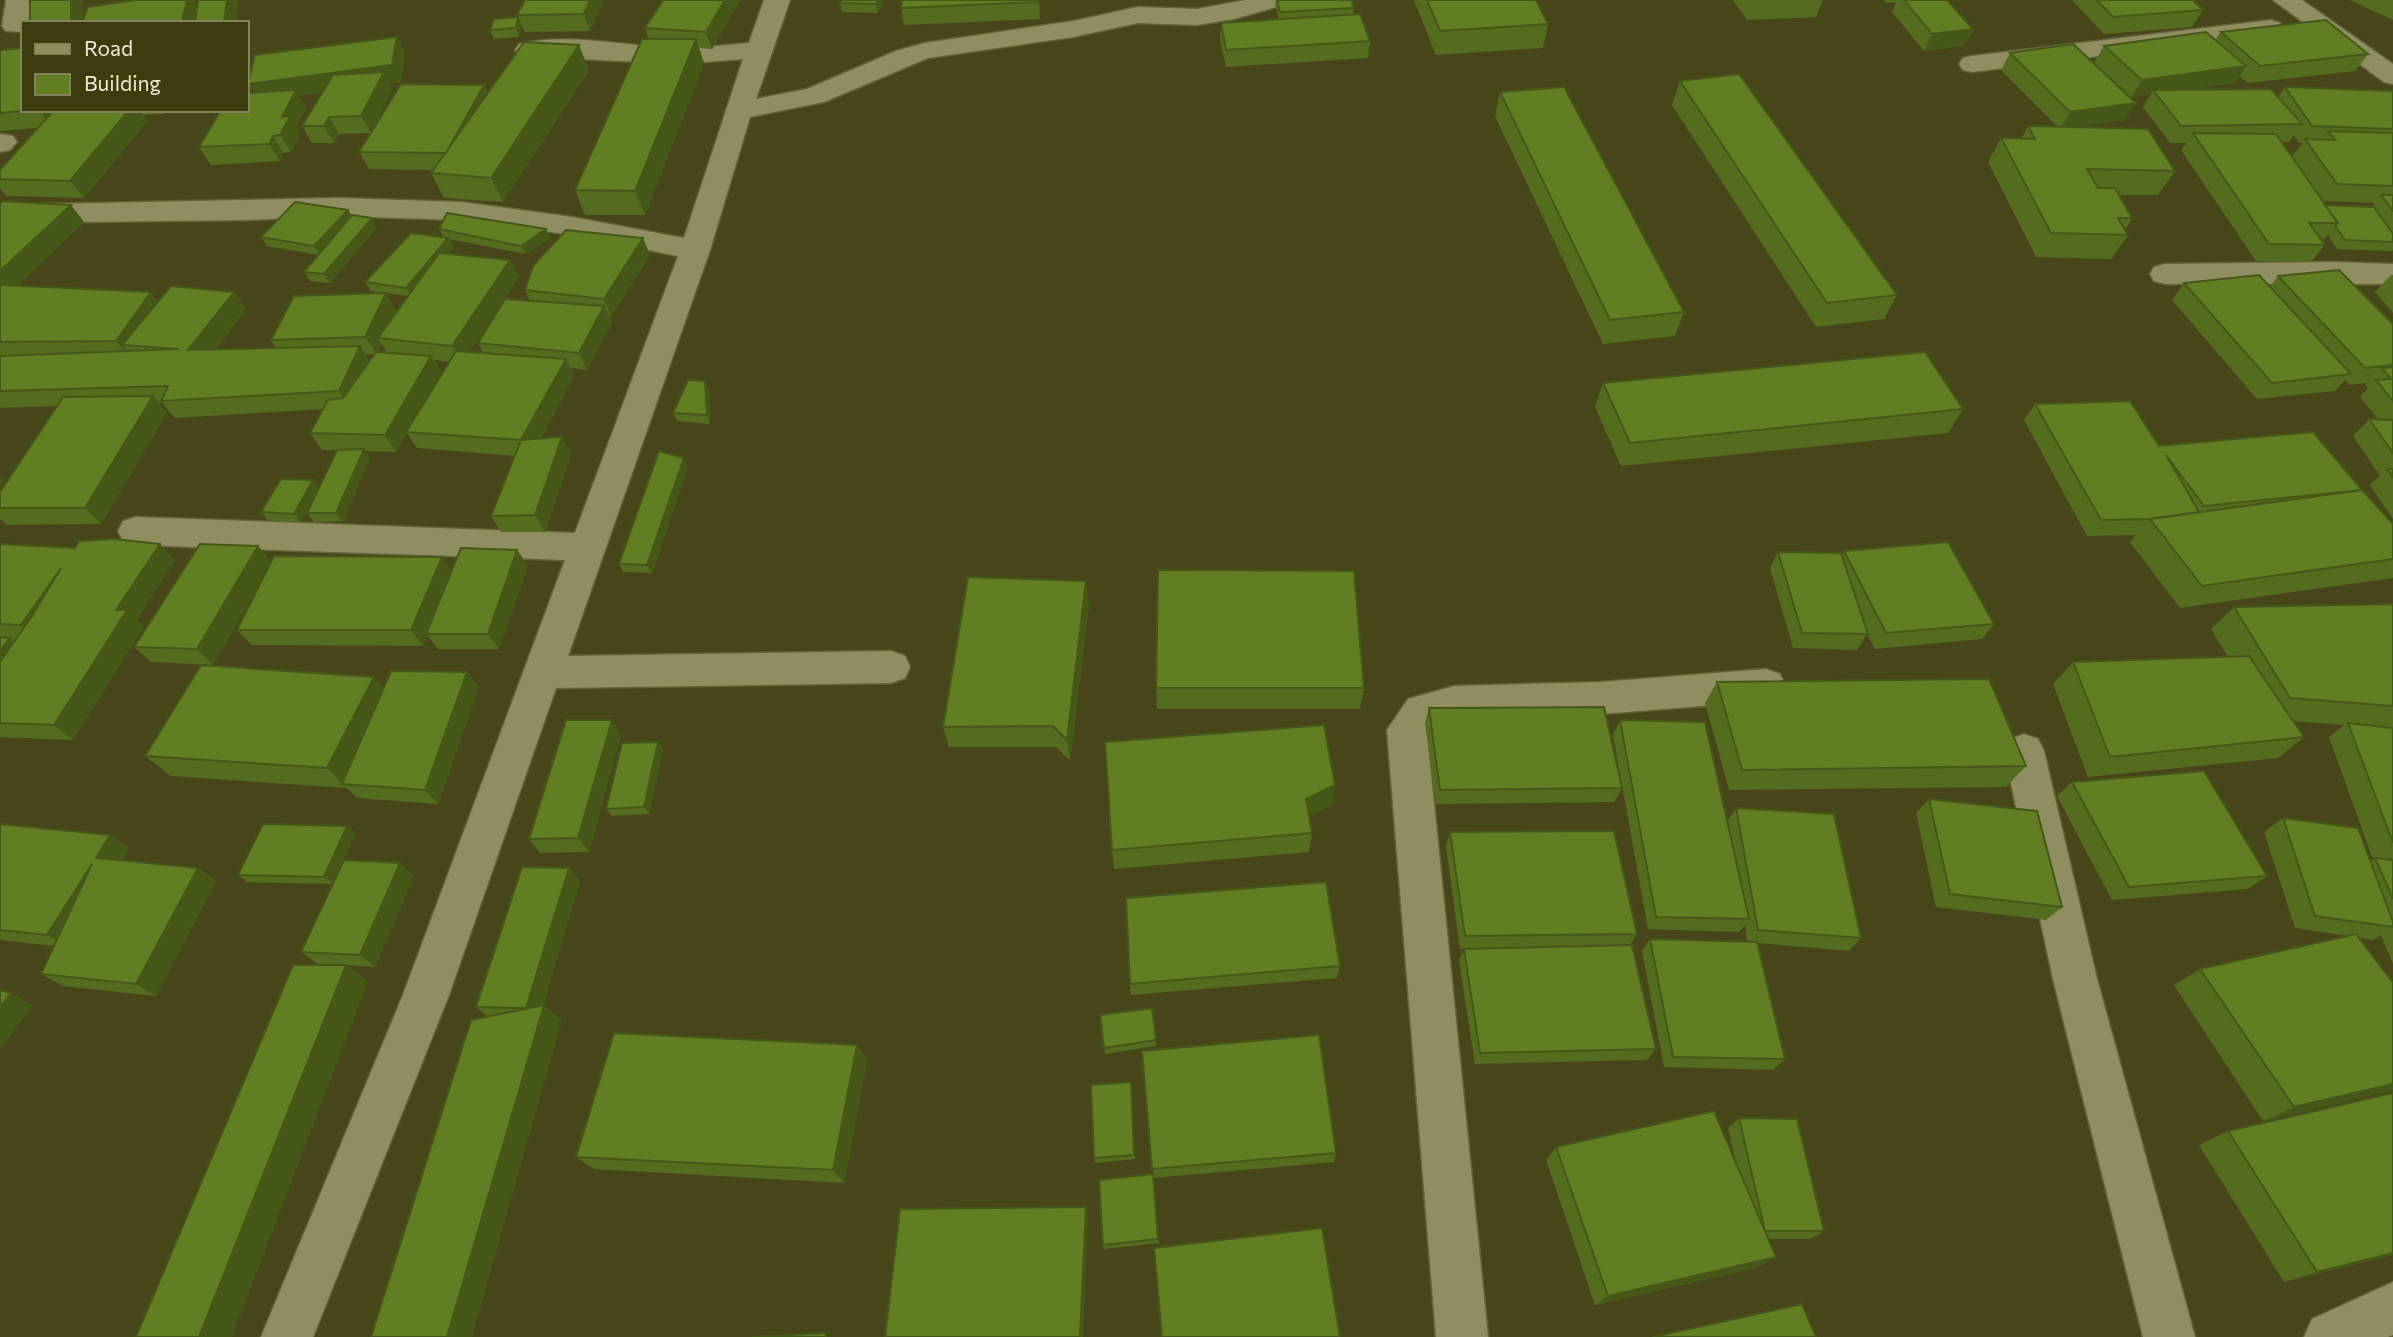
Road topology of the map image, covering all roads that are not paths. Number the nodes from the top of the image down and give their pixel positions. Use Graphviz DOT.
graph roads {
  1 [pos="19,0"];
  2 [pos="777,0"];
  3 [pos="1274,0"];
  4 [pos="2286,0"];
  5 [pos="2318,23"];
  6 [pos="15,26"];
  7 [pos="518,50"];
  8 [pos="760,50"];
  9 [pos="1972,64"];
  10 [pos="2393,76"];
  11 [pos="738,111"];
  12 [pos="0,214"];
  13 [pos="695,250"];
  14 [pos="2165,274"];
  15 [pos="2393,274"];
  16 [pos="136,531"];
  17 [pos="587,547"];
  18 [pos="891,667"];
  19 [pos="542,672"];
  20 [pos="1796,682"];
  21 [pos="2024,751"];
  22 [pos="2393,1308"];
  23 [pos="287,1337"];
  24 [pos="1462,1337"];
  25 [pos="2169,1337"];
  26 [pos="2330,1337"];
  1 -- 6 [label="street"];
  2 -- 8 [label="street"];
  3 -- 11 [label="street"];
  4 -- 5 [label="street"];
  5 -- 9 [label="street"];
  5 -- 10 [label="street"];
  7 -- 8 [label="street"];
  8 -- 11 [label="street"];
  11 -- 13 [label="street"];
  12 -- 13 [label="street"];
  13 -- 17 [label="street"];
  14 -- 15 [label="street"];
  16 -- 17 [label="street"];
  17 -- 19 [label="street"];
  18 -- 19 [label="street"];
  19 -- 23 [label="street"];
  20 -- 24 [label="street"];
  21 -- 25 [label="street"];
  22 -- 26 [label="street"];
}
